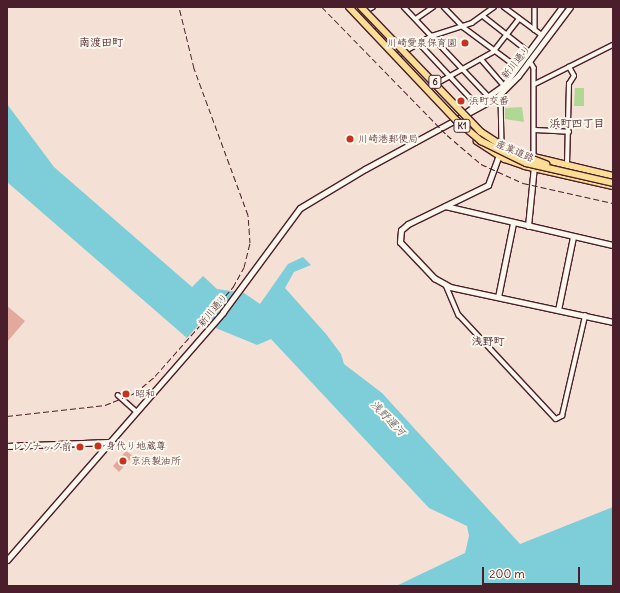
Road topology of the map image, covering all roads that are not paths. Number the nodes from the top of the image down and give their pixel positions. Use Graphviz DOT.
graph roads {
  1 [pos="349,7"];
  2 [pos="355,7"];
  3 [pos="373,7"];
  4 [pos="404,7"];
  5 [pos="433,7"];
  6 [pos="444,7"];
  7 [pos="494,7"];
  8 [pos="504,7"];
  9 [pos="535,7"];
  10 [pos="562,7"];
  11 [pos="570,7"];
  12 [pos="363,8"];
  13 [pos="483,16"];
  14 [pos="416,19"];
  15 [pos="519,19"];
  16 [pos="373,26"];
  17 [pos="463,27"];
  18 [pos="536,30"];
  19 [pos="507,35"];
  20 [pos="542,35"];
  21 [pos="432,36"];
  22 [pos="546,39"];
  23 [pos="419,43"];
  24 [pos="613,45"];
  25 [pos="405,51"];
  26 [pos="495,51"];
  27 [pos="529,52"];
  28 [pos="395,57"];
  29 [pos="481,59"];
  30 [pos="530,60"];
  31 [pos="517,67"];
  32 [pos="569,67"];
  33 [pos="463,69"];
  34 [pos="451,76"];
  35 [pos="436,84"];
  36 [pos="535,84"];
  37 [pos="504,85"];
  38 [pos="501,94"];
  39 [pos="489,97"];
  40 [pos="451,102"];
  41 [pos="442,105"];
  42 [pos="477,105"];
  43 [pos="464,114"];
  44 [pos="453,120"];
  45 [pos="535,130"];
  46 [pos="569,132"];
  47 [pos="502,144"];
  48 [pos="499,156"];
  49 [pos="534,157"];
  50 [pos="567,165"];
  51 [pos="535,169"];
  52 [pos="613,177"];
  53 [pos="613,183"];
  54 [pos="613,186"];
  55 [pos="445,206"];
  56 [pos="513,223"];
  57 [pos="528,226"];
  58 [pos="573,237"];
  59 [pos="613,246"];
  60 [pos="446,285"];
  61 [pos="498,297"];
  62 [pos="558,310"];
  63 [pos="585,316"];
  64 [pos="613,322"];
  65 [pos="118,395"];
  66 [pos="136,411"];
  67 [pos="108,442"];
  68 [pos="7,446"];
  69 [pos="7,560"];
  1 -- 16 [label="highway"];
  1 -- 28 [label="main road, 産業道路 / 6"];
  1 -- 41 [label="highway, K1, bridge"];
  2 -- 16 [label="highway"];
  3 -- 12 [label="street"];
  4 -- 14 [label="street"];
  5 -- 14 [label="street"];
  6 -- 17 [label="street"];
  7 -- 13 [label="street"];
  8 -- 15 [label="street"];
  9 -- 18 [label="street"];
  10 -- 20 [label="main road, 新川通り"];
  11 -- 22 [label="main road, 新川通り"];
  12 -- 25 [label="main road, 産業道路 / 6"];
  12 -- 40 [label="highway, K1, bridge"];
  13 -- 17 [label="street"];
  13 -- 19 [label="street"];
  14 -- 21 [label="street"];
  15 -- 18 [label="street"];
  15 -- 19 [label="street"];
  16 -- 40 [label="highway, bridge"];
  16 -- 41 [label="highway, bridge"];
  17 -- 21 [label="street"];
  17 -- 26 [label="street"];
  18 -- 20 [label="street"];
  19 -- 26 [label="street"];
  19 -- 27 [label="street"];
  20 -- 22 [label="street"];
  20 -- 27 [label="main road, 新川通り"];
  21 -- 23 [label="street"];
  21 -- 33 [label="street"];
  22 -- 30 [label="main road, 新川通り"];
  23 -- 25 [label="street"];
  23 -- 34 [label="street"];
  24 -- 32 [label="street"];
  25 -- 28 [label="street"];
  25 -- 35 [label="main road, 産業道路 / 6"];
  26 -- 29 [label="street"];
  26 -- 31 [label="street"];
  27 -- 31 [label="main road, 新川通り"];
  28 -- 44 [label="main road, 産業道路 / 6"];
  29 -- 33 [label="street"];
  29 -- 37 [label="street"];
  30 -- 36 [label="street"];
  30 -- 38 [label="main road, 新川通り"];
  31 -- 37 [label="main road, 新川通り"];
  32 -- 36 [label="street"];
  32 -- 46 [label="street"];
  33 -- 34 [label="street"];
  33 -- 39 [label="street"];
  34 -- 35 [label="street"];
  34 -- 42 [label="street"];
  35 -- 43 [label="main road, 産業道路 / 6"];
  36 -- 45 [label="street"];
  37 -- 39 [label="main road, 新川通り"];
  38 -- 43 [label="main road, 新川通り"];
  38 -- 47 [label="street"];
  39 -- 42 [label="main road, 新川通り"];
  40 -- 52 [label="highway, K1, bridge"];
  41 -- 53 [label="highway, K1, bridge"];
  42 -- 43 [label="main road, 新川通り"];
  43 -- 44 [label="main road, 新川通り"];
  43 -- 47 [label="main road, 産業道路 / 6"];
  44 -- 48 [label="main road, 産業道路 / 6"];
  44 -- 66 [label="main road, 新川通り"];
  45 -- 46 [label="street"];
  45 -- 49 [label="street"];
  46 -- 50 [label="street"];
  47 -- 48 [label="main road"];
  47 -- 49 [label="main road, 産業道路 / 6"];
  48 -- 51 [label="main road, 産業道路 / 6"];
  48 -- 55 [label="main road"];
  49 -- 50 [label="main road, 産業道路 / 6"];
  49 -- 51 [label="main road"];
  50 -- 52 [label="main road, 産業道路 / 6"];
  51 -- 54 [label="main road, 産業道路 / 6"];
  51 -- 57 [label="main road"];
  55 -- 56 [label="main road"];
  55 -- 60 [label="main road"];
  56 -- 57 [label="main road"];
  56 -- 61 [label="main road"];
  57 -- 58 [label="main road"];
  58 -- 59 [label="main road"];
  58 -- 62 [label="main road"];
  60 -- 61 [label="main road"];
  60 -- 63 [label="street"];
  61 -- 62 [label="main road"];
  62 -- 63 [label="main road"];
  63 -- 64 [label="main road"];
  65 -- 66 [label="street"];
  66 -- 67 [label="main road, 新川通り"];
  67 -- 68 [label="main road"];
  67 -- 69 [label="main road, 新川通り"];
}
